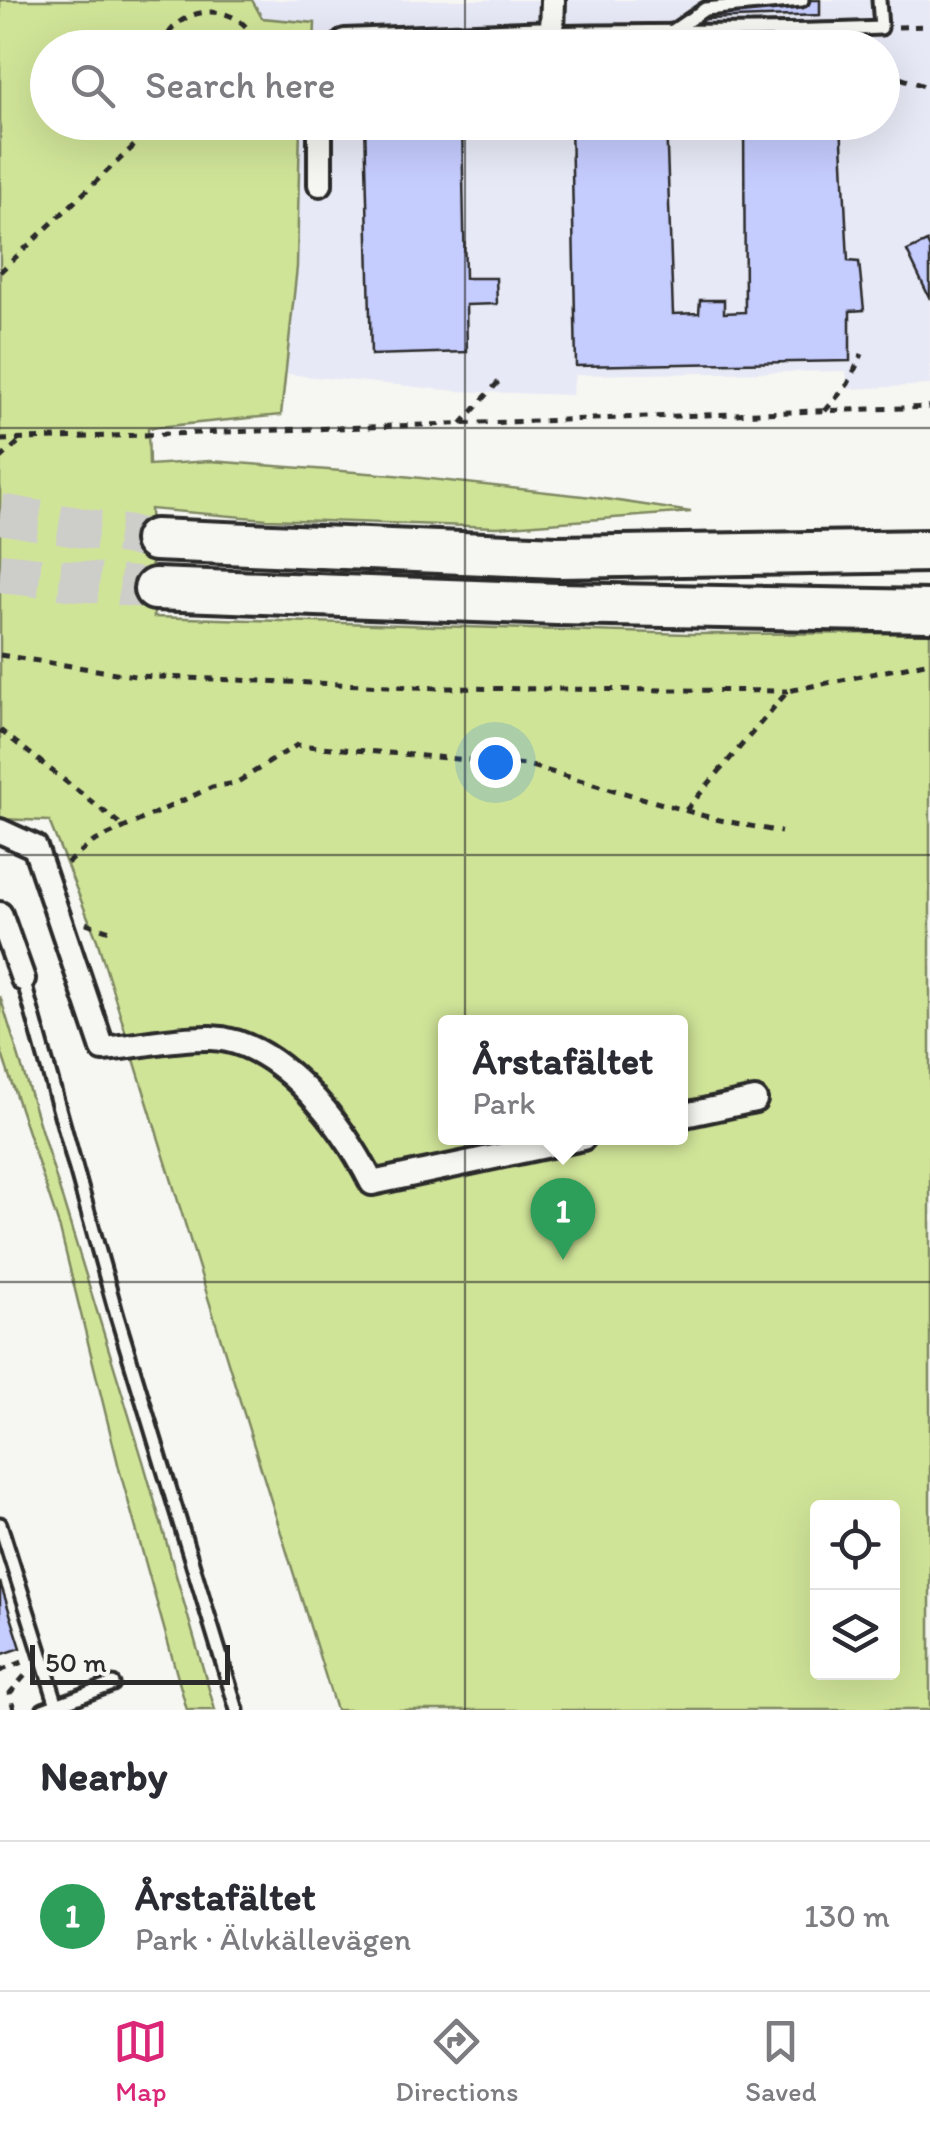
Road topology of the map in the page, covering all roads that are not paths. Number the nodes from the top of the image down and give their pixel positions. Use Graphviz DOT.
graph roads {
  1 [pos="553,0"];
  2 [pos="802,0"];
  3 [pos="879,0"];
  4 [pos="552,30"];
  5 [pos="674,30"];
  6 [pos="845,30"];
  7 [pos="320,140"];
  8 [pos="320,184"];
  9 [pos="154,540"];
  10 [pos="930,551"];
  11 [pos="155,589"];
  12 [pos="930,612"];
  13 [pos="0,831"];
  14 [pos="0,914"];
  15 [pos="23,979"];
  16 [pos="755,1100"];
  17 [pos="688,1114"];
  18 [pos="549,1145"];
  19 [pos="0,1524"];
  20 [pos="113,1684"];
  21 [pos="56,1702"];
  22 [pos="43,1710"];
  23 [pos="237,1710"];
  1 -- 4 [label="street"];
  2 -- 5 [label="lane"];
  3 -- 6 [label="lane"];
  7 -- 8 [label="street"];
  9 -- 10 [label="highway"];
  11 -- 12 [label="highway"];
  13 -- 18 [label="street"];
  14 -- 15 [label="street"];
  15 -- 23 [label="lane"];
  16 -- 17 [label="street"];
  19 -- 21 [label="lane"];
  20 -- 21 [label="lane"];
  21 -- 22 [label="lane"];
}
